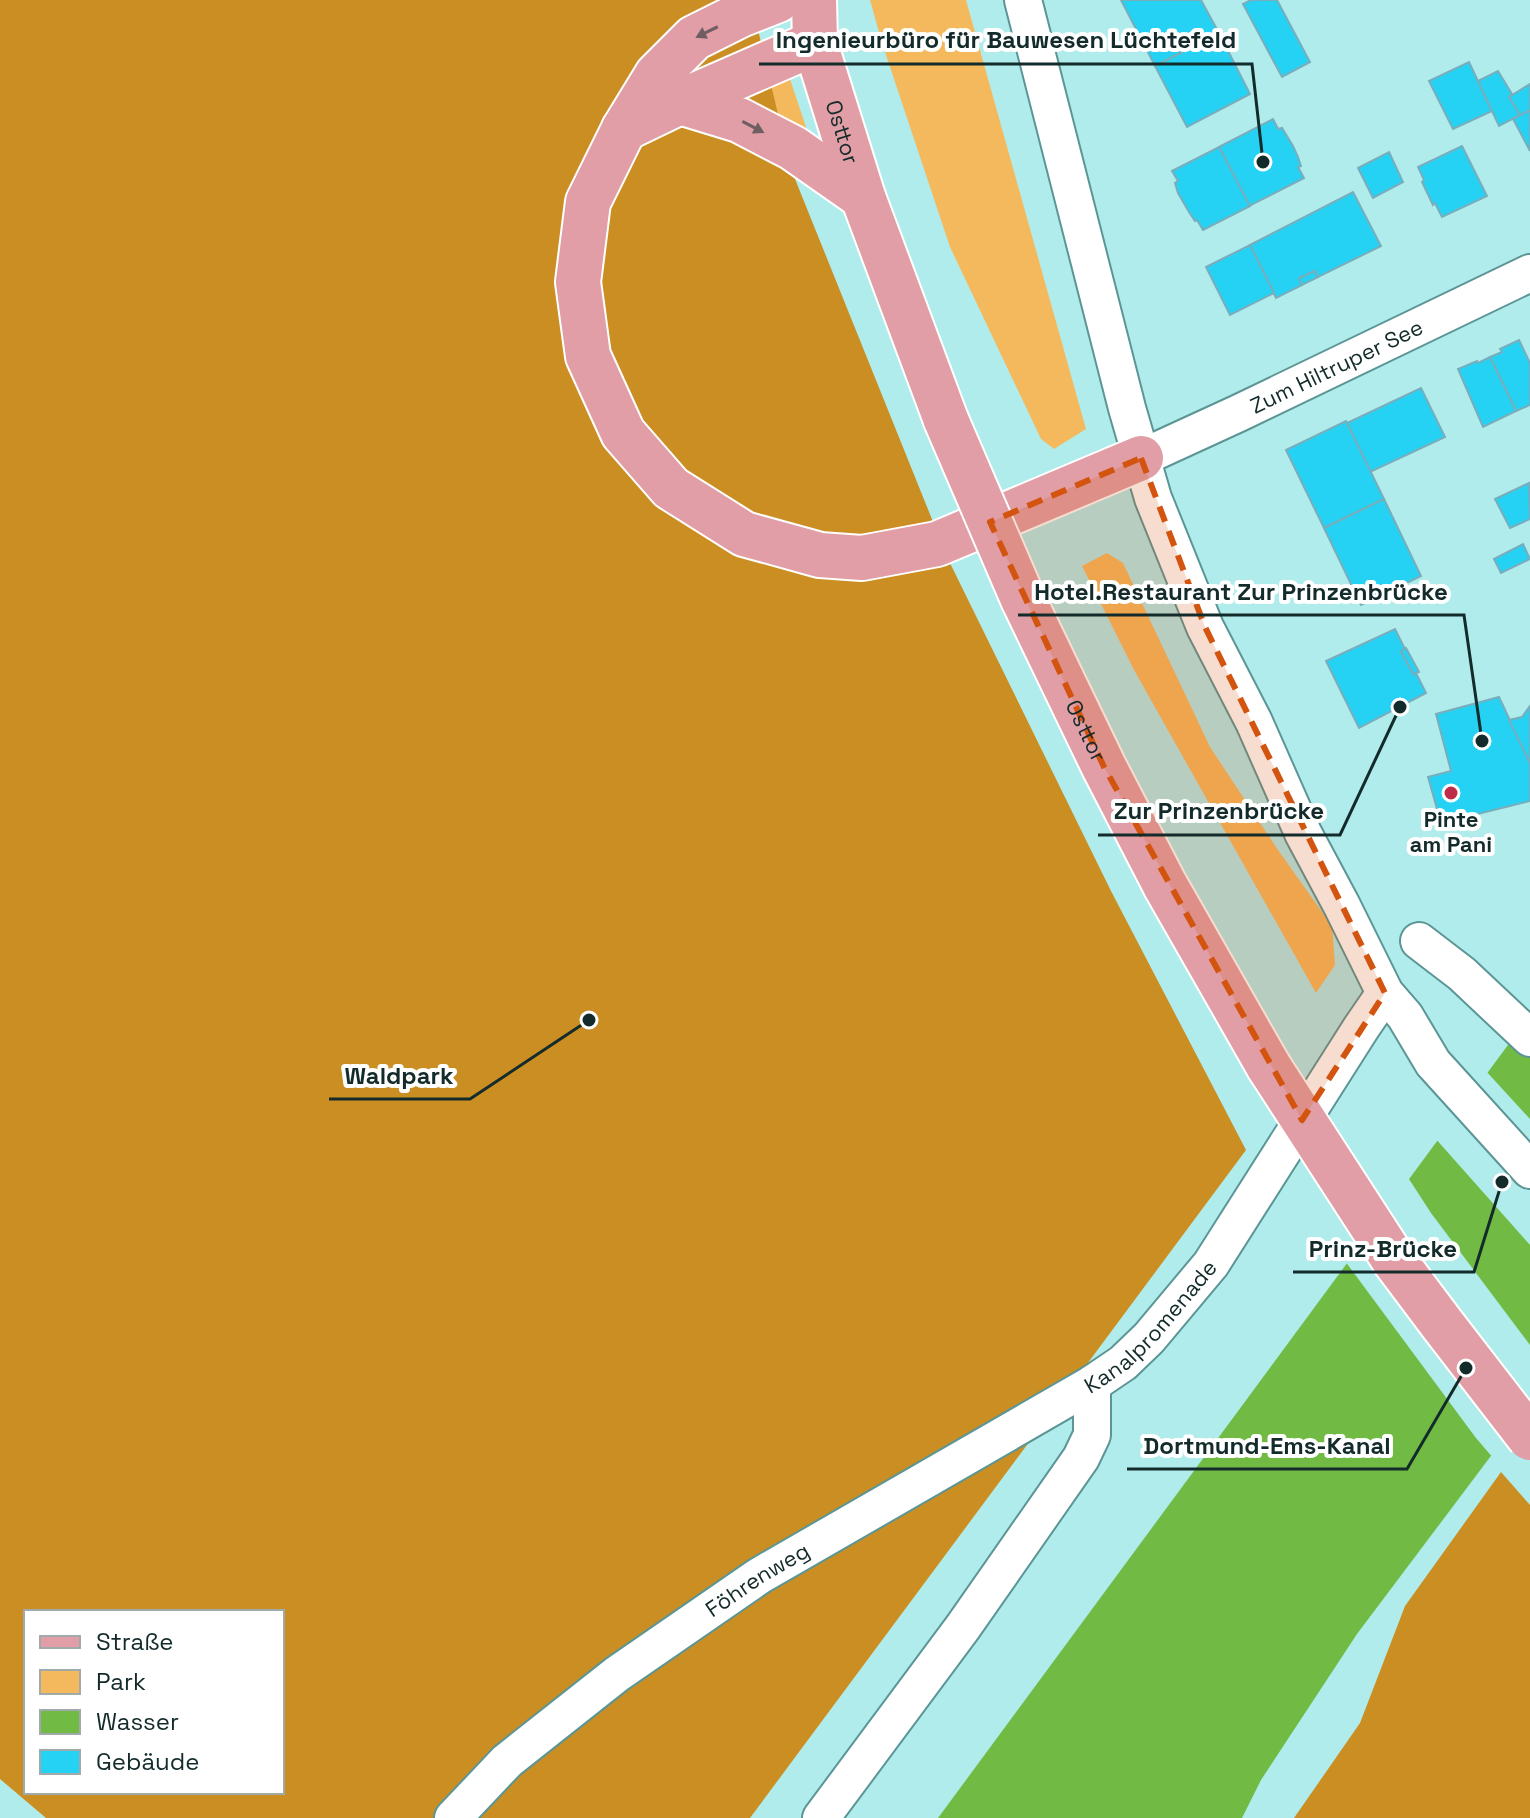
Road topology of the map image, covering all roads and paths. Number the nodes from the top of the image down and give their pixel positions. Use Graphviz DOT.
graph roads {
  1 [pos="778,0"];
  2 [pos="814,0"];
  3 [pos="1023,0"];
  4 [pos="815,43"];
  5 [pos="680,102"];
  6 [pos="624,129"];
  7 [pos="863,197"];
  8 [pos="1530,273"];
  9 [pos="1141,458"];
  10 [pos="1419,941"];
  11 [pos="1385,993"];
  12 [pos="1530,1038"];
  13 [pos="1530,1170"];
  14 [pos="1092,1384"];
  15 [pos="1530,1438"];
  16 [pos="453,1818"];
  17 [pos="821,1818"];
  1 -- 4 [label="main road, Osttor"];
  1 -- 6 [label="main road, one-way"];
  2 -- 4 [label="main road, Osttor"];
  3 -- 9 [label="street"];
  4 -- 5 [label="main road"];
  4 -- 7 [label="main road, Osttor"];
  5 -- 6 [label="main road"];
  5 -- 7 [label="main road, one-way"];
  6 -- 9 [label="main road"];
  7 -- 15 [label="main road, Osttor, bridge"];
  8 -- 9 [label="street, Zum Hiltruper See"];
  9 -- 11 [label="street"];
  10 -- 12 [label="street"];
  11 -- 13 [label="street"];
  11 -- 14 [label="street, Kanalpromenade"];
  14 -- 16 [label="street, Föhrenweg"];
  14 -- 17 [label="street, Kanalpromenade"];
}
